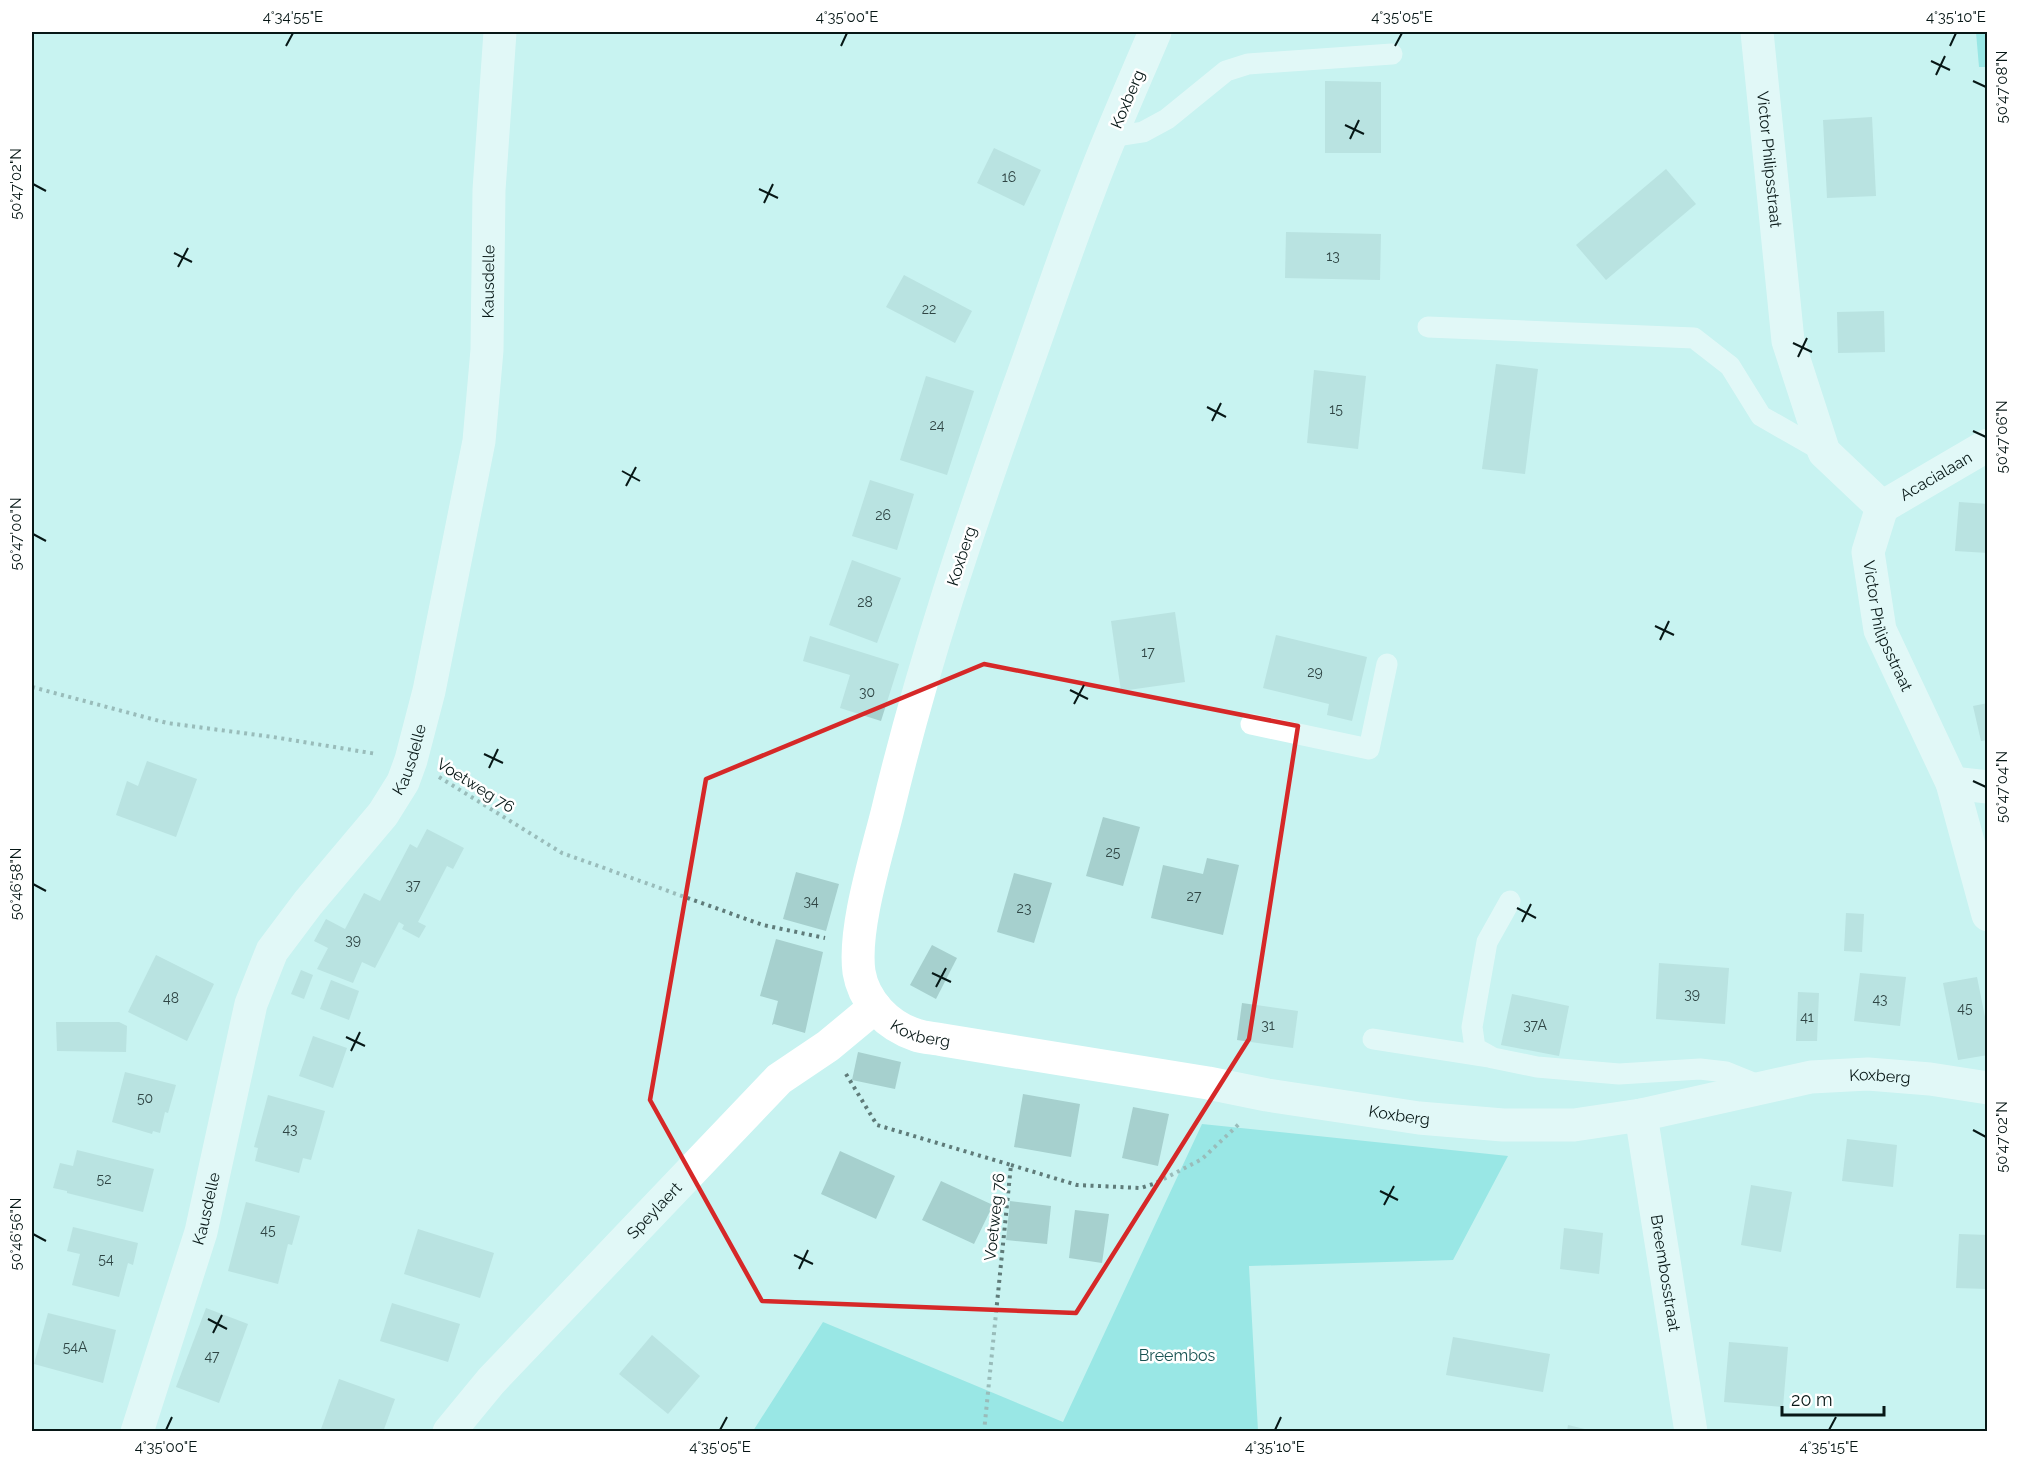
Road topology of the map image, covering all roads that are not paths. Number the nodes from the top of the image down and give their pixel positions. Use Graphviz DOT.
graph roads {
  1 [pos="500,32"];
  2 [pos="1155,32"];
  3 [pos="1757,32"];
  4 [pos="1392,54"];
  5 [pos="1112,137"];
  6 [pos="1428,327"];
  7 [pos="1988,446"];
  8 [pos="1824,452"];
  9 [pos="1882,507"];
  10 [pos="1387,664"];
  11 [pos="1251,724"];
  12 [pos="1952,783"];
  13 [pos="1988,787"];
  14 [pos="1510,902"];
  15 [pos="1988,915"];
  16 [pos="875,1007"];
  17 [pos="1373,1039"];
  18 [pos="1493,1058"];
  19 [pos="1765,1088"];
  20 [pos="1988,1088"];
  21 [pos="1641,1115"];
  22 [pos="137,1431"];
  23 [pos="449,1431"];
  24 [pos="1691,1431"];
  1 -- 22 [label="street, Kausdelle"];
  2 -- 5 [label="street, Koxberg"];
  3 -- 8 [label="street, Victor Philipsstraat"];
  4 -- 5 [label="lane"];
  5 -- 16 [label="street, Koxberg"];
  6 -- 8 [label="lane"];
  7 -- 9 [label="street, Acacialaan"];
  8 -- 9 [label="street, Victor Philipsstraat"];
  9 -- 12 [label="street, Victor Philipsstraat"];
  10 -- 11 [label="lane"];
  12 -- 13 [label="street"];
  12 -- 15 [label="street, Victor Philipsstraat"];
  14 -- 18 [label="lane"];
  16 -- 21 [label="street, Koxberg"];
  16 -- 23 [label="street, Speylaert"];
  17 -- 18 [label="lane"];
  18 -- 19 [label="lane"];
  19 -- 20 [label="street, Koxberg"];
  19 -- 21 [label="street, Koxberg"];
  21 -- 24 [label="street, Breembosstraat"];
}
